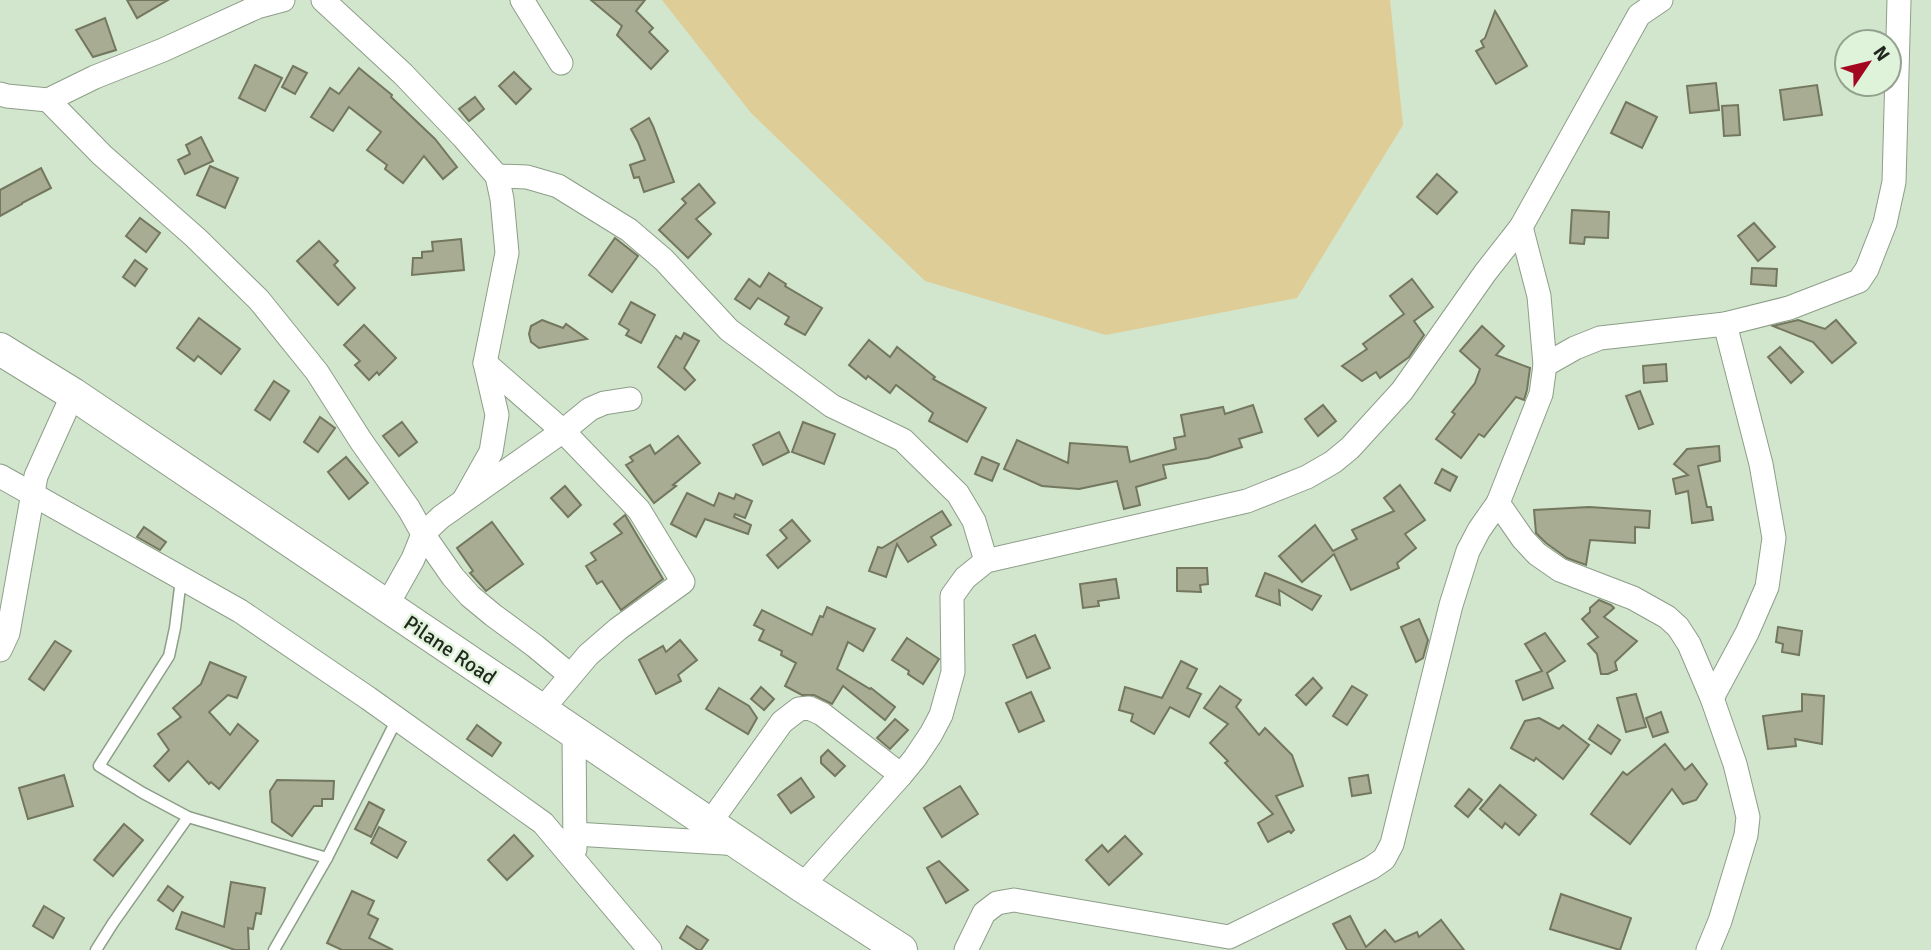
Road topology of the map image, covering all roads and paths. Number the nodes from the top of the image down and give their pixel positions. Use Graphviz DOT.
graph roads {
  1 [pos="283,0"];
  2 [pos="323,0"];
  3 [pos="523,0"];
  4 [pos="1661,0"];
  5 [pos="1899,0"];
  6 [pos="1640,8"];
  7 [pos="561,63"];
  8 [pos="0,93"];
  9 [pos="47,100"];
  10 [pos="497,176"];
  11 [pos="1521,227"];
  12 [pos="1725,324"];
  13 [pos="0,349"];
  14 [pos="485,363"];
  15 [pos="1545,365"];
  16 [pos="73,394"];
  17 [pos="630,399"];
  18 [pos="564,431"];
  19 [pos="0,476"];
  20 [pos="33,494"];
  21 [pos="464,500"];
  22 [pos="1498,503"];
  23 [pos="423,534"];
  24 [pos="986,562"];
  25 [pos="181,579"];
  26 [pos="386,607"];
  27 [pos="6,613"];
  28 [pos="0,650"];
  29 [pos="570,675"];
  30 [pos="1712,698"];
  31 [pos="541,711"];
  32 [pos="397,719"];
  33 [pos="574,733"];
  34 [pos="901,775"];
  35 [pos="188,817"];
  36 [pos="709,824"];
  37 [pos="576,834"];
  38 [pos="740,844"];
  39 [pos="327,858"];
  40 [pos="574,859"];
  41 [pos="802,887"];
  42 [pos="1228,944"];
  43 [pos="96,950"];
  44 [pos="274,950"];
  45 [pos="649,950"];
  46 [pos="901,950"];
  47 [pos="966,950"];
  48 [pos="1708,950"];
  1 -- 9 [label="street"];
  2 -- 10 [label="street"];
  3 -- 7 [label="street"];
  4 -- 6 [label="street"];
  5 -- 12 [label="street"];
  6 -- 11 [label="street"];
  8 -- 9 [label="street"];
  9 -- 23 [label="street"];
  10 -- 14 [label="street"];
  10 -- 24 [label="street"];
  11 -- 15 [label="street"];
  11 -- 24 [label="street"];
  12 -- 15 [label="street"];
  12 -- 30 [label="street"];
  13 -- 16 [label="main road, Pilane Road"];
  14 -- 18 [label="street"];
  14 -- 21 [label="street"];
  15 -- 22 [label="street"];
  16 -- 20 [label="street"];
  16 -- 26 [label="main road, Pilane Road"];
  17 -- 18 [label="street"];
  18 -- 21 [label="street"];
  18 -- 29 [label="street"];
  19 -- 20 [label="street"];
  20 -- 25 [label="street"];
  20 -- 27 [label="street"];
  21 -- 23 [label="street"];
  22 -- 30 [label="street"];
  22 -- 42 [label="street"];
  23 -- 26 [label="street"];
  23 -- 29 [label="street"];
  24 -- 34 [label="street"];
  25 -- 32 [label="street"];
  25 -- 35 [label="lane"];
  26 -- 31 [label="main road, Pilane Road"];
  27 -- 28 [label="street"];
  29 -- 31 [label="street"];
  30 -- 48 [label="street"];
  31 -- 33 [label="main road, Pilane Road"];
  32 -- 39 [label="lane"];
  32 -- 40 [label="street"];
  33 -- 36 [label="main road, Pilane Road"];
  33 -- 37 [label="street"];
  34 -- 36 [label="street"];
  34 -- 41 [label="street"];
  35 -- 39 [label="lane"];
  35 -- 43 [label="lane"];
  36 -- 38 [label="main road, Pilane Road"];
  37 -- 38 [label="street"];
  37 -- 40 [label="street"];
  38 -- 41 [label="main road, Pilane Road"];
  39 -- 44 [label="lane"];
  40 -- 45 [label="street"];
  41 -- 46 [label="main road, Pilane Road"];
  42 -- 47 [label="street"];
}
